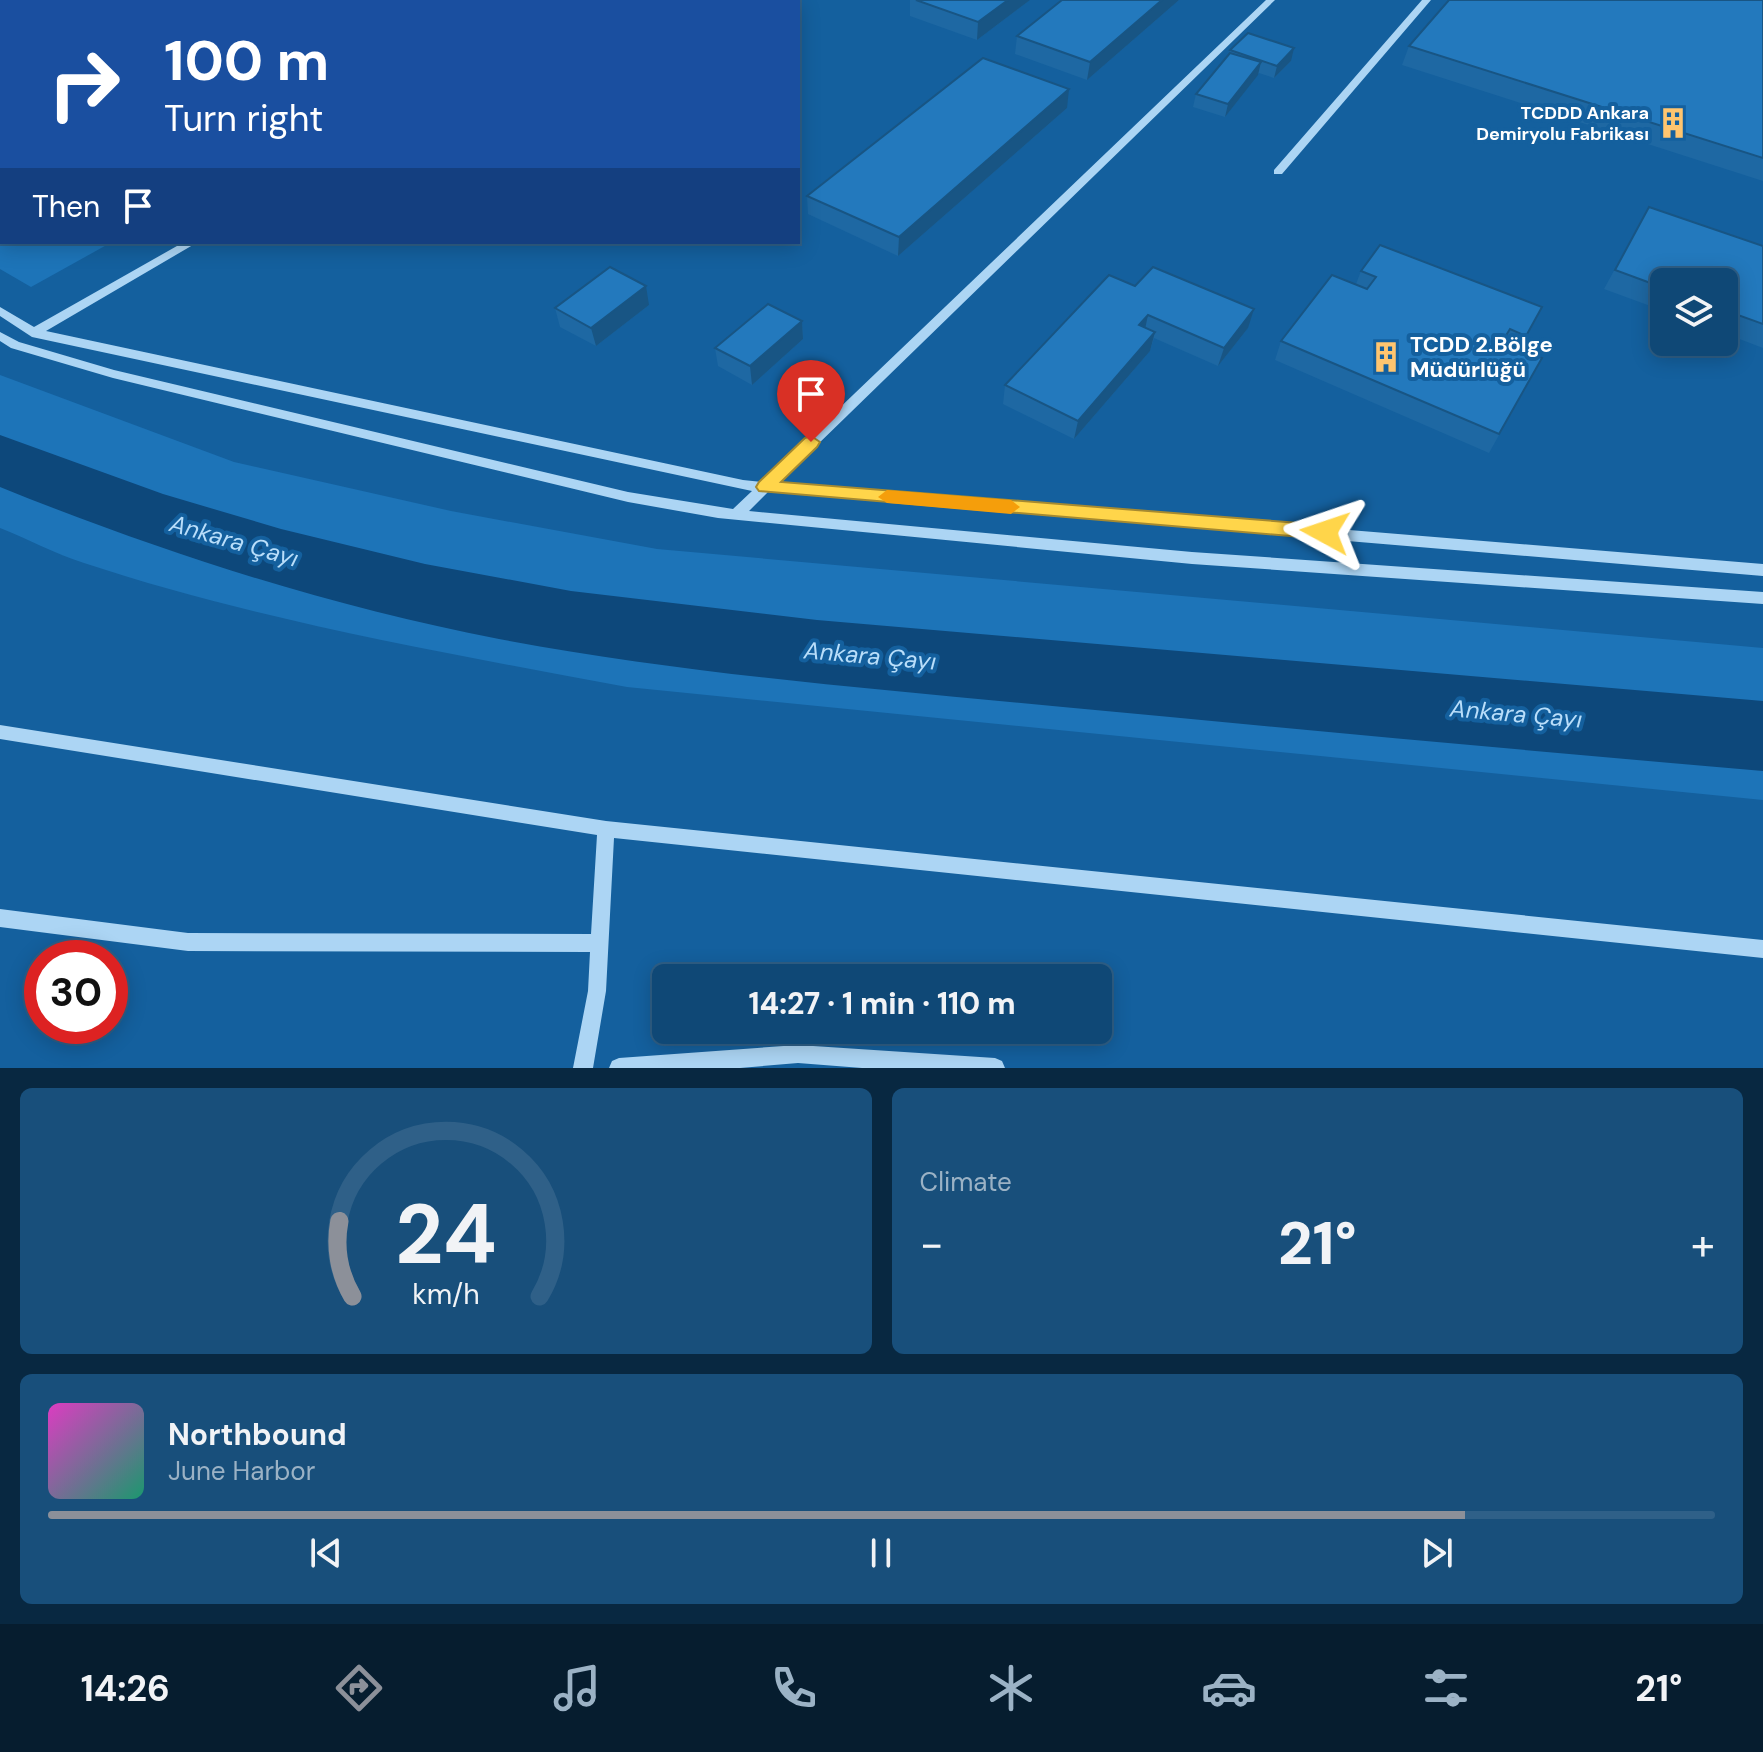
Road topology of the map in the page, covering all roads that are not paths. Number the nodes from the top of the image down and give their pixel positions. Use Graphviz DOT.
graph roads {
  1 [pos="1271,0"];
  2 [pos="1427,0"];
  3 [pos="1278,172"];
  4 [pos="188,244"];
  5 [pos="0,311"];
  6 [pos="34,332"];
  7 [pos="0,336"];
  8 [pos="15,345"];
  9 [pos="765,487"];
  10 [pos="736,515"];
  11 [pos="1763,570"];
  12 [pos="1763,598"];
  13 [pos="0,732"];
  14 [pos="606,829"];
  15 [pos="0,918"];
  16 [pos="601,943"];
  17 [pos="1763,949"];
  18 [pos="583,1068"];
  19 [pos="619,1068"];
  20 [pos="995,1068"];
  1 -- 9 [label="street"];
  2 -- 3 [label="street"];
  4 -- 6 [label="street"];
  5 -- 6 [label="street"];
  6 -- 8 [label="street"];
  6 -- 9 [label="street"];
  7 -- 8 [label="street"];
  8 -- 10 [label="street"];
  9 -- 10 [label="street"];
  9 -- 11 [label="street"];
  10 -- 12 [label="street"];
  13 -- 14 [label="street"];
  14 -- 16 [label="street"];
  14 -- 17 [label="street"];
  15 -- 16 [label="street"];
  16 -- 18 [label="street"];
  19 -- 20 [label="street"];
}
